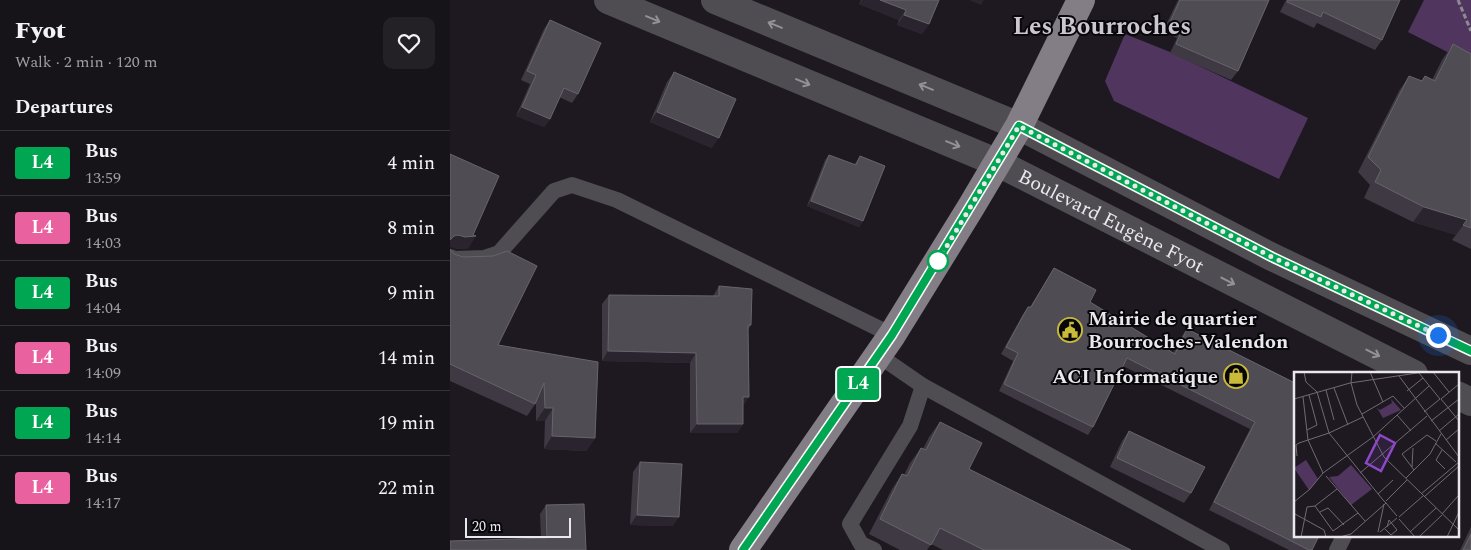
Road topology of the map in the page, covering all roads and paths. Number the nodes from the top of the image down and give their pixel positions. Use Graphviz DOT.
graph roads {
  1 [pos="608,0"];
  2 [pos="714,0"];
  3 [pos="1081,0"];
  4 [pos="1458,0"];
  5 [pos="1471,31"];
  6 [pos="1019,126"];
  7 [pos="998,163"];
  8 [pos="450,257"];
  9 [pos="885,345"];
  10 [pos="1471,351"];
  11 [pos="1410,372"];
  12 [pos="923,386"];
  13 [pos="1458,396"];
  14 [pos="1471,402"];
  15 [pos="1343,538"];
  16 [pos="743,550"];
  17 [pos="874,550"];
  18 [pos="1222,550"];
  19 [pos="1337,550"];
  1 -- 7 [label="street, Boulevard Eugène Fyot, one-way"];
  6 -- 2 [label="street, Boulevard Eugène Fyot, one-way"];
  3 -- 6 [label="main road"];
  4 -- 5 [label="path"];
  6 -- 7 [label="main road"];
  6 -- 10 [label="street, Boulevard Eugène Fyot"];
  7 -- 9 [label="main road"];
  7 -- 11 [label="street, Boulevard Eugène Fyot, one-way"];
  8 -- 9 [label="lane"];
  9 -- 12 [label="lane"];
  9 -- 16 [label="main road"];
  12 -- 17 [label="lane"];
  12 -- 18 [label="lane"];
  13 -- 14 [label="street"];
  15 -- 19 [label="lane"];
}
